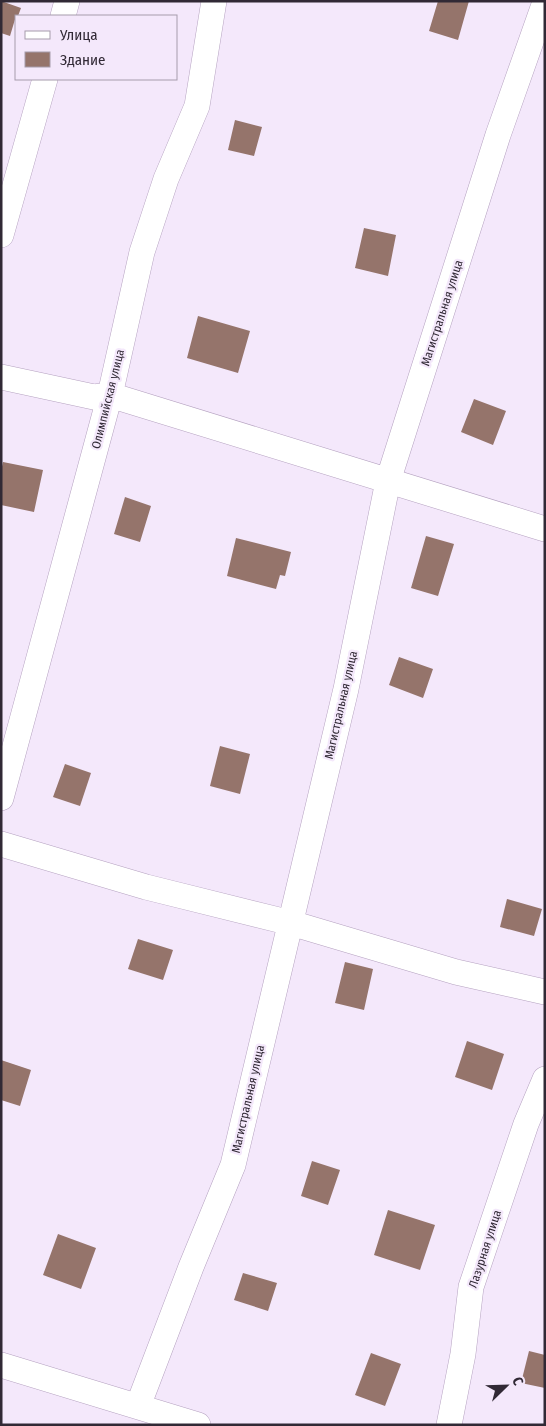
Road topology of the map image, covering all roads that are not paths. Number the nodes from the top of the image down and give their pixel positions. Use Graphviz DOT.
graph roads {
  1 [pos="67,1"];
  2 [pos="214,1"];
  3 [pos="545,2"];
  4 [pos="63,15"];
  5 [pos="46,80"];
  6 [pos="1,235"];
  7 [pos="1,376"];
  8 [pos="110,395"];
  9 [pos="388,481"];
  10 [pos="545,529"];
  11 [pos="1,798"];
  12 [pos="1,844"];
  13 [pos="291,923"];
  14 [pos="545,992"];
  15 [pos="545,1079"];
  16 [pos="1,1365"];
  17 [pos="138,1406"];
  18 [pos="198,1425"];
  19 [pos="449,1425"];
  1 -- 4 [label="street"];
  2 -- 8 [label="street, Олимпийская улица"];
  3 -- 9 [label="street, Магистральная улица"];
  5 -- 6 [label="street"];
  7 -- 8 [label="street"];
  8 -- 9 [label="street"];
  8 -- 11 [label="street, Олимпийская улица"];
  9 -- 10 [label="street"];
  9 -- 13 [label="street, Магистральная улица"];
  12 -- 13 [label="street"];
  13 -- 14 [label="street"];
  13 -- 17 [label="street, Магистральная улица"];
  15 -- 19 [label="street, Лазурная улица"];
  16 -- 17 [label="street"];
  17 -- 18 [label="street"];
}
